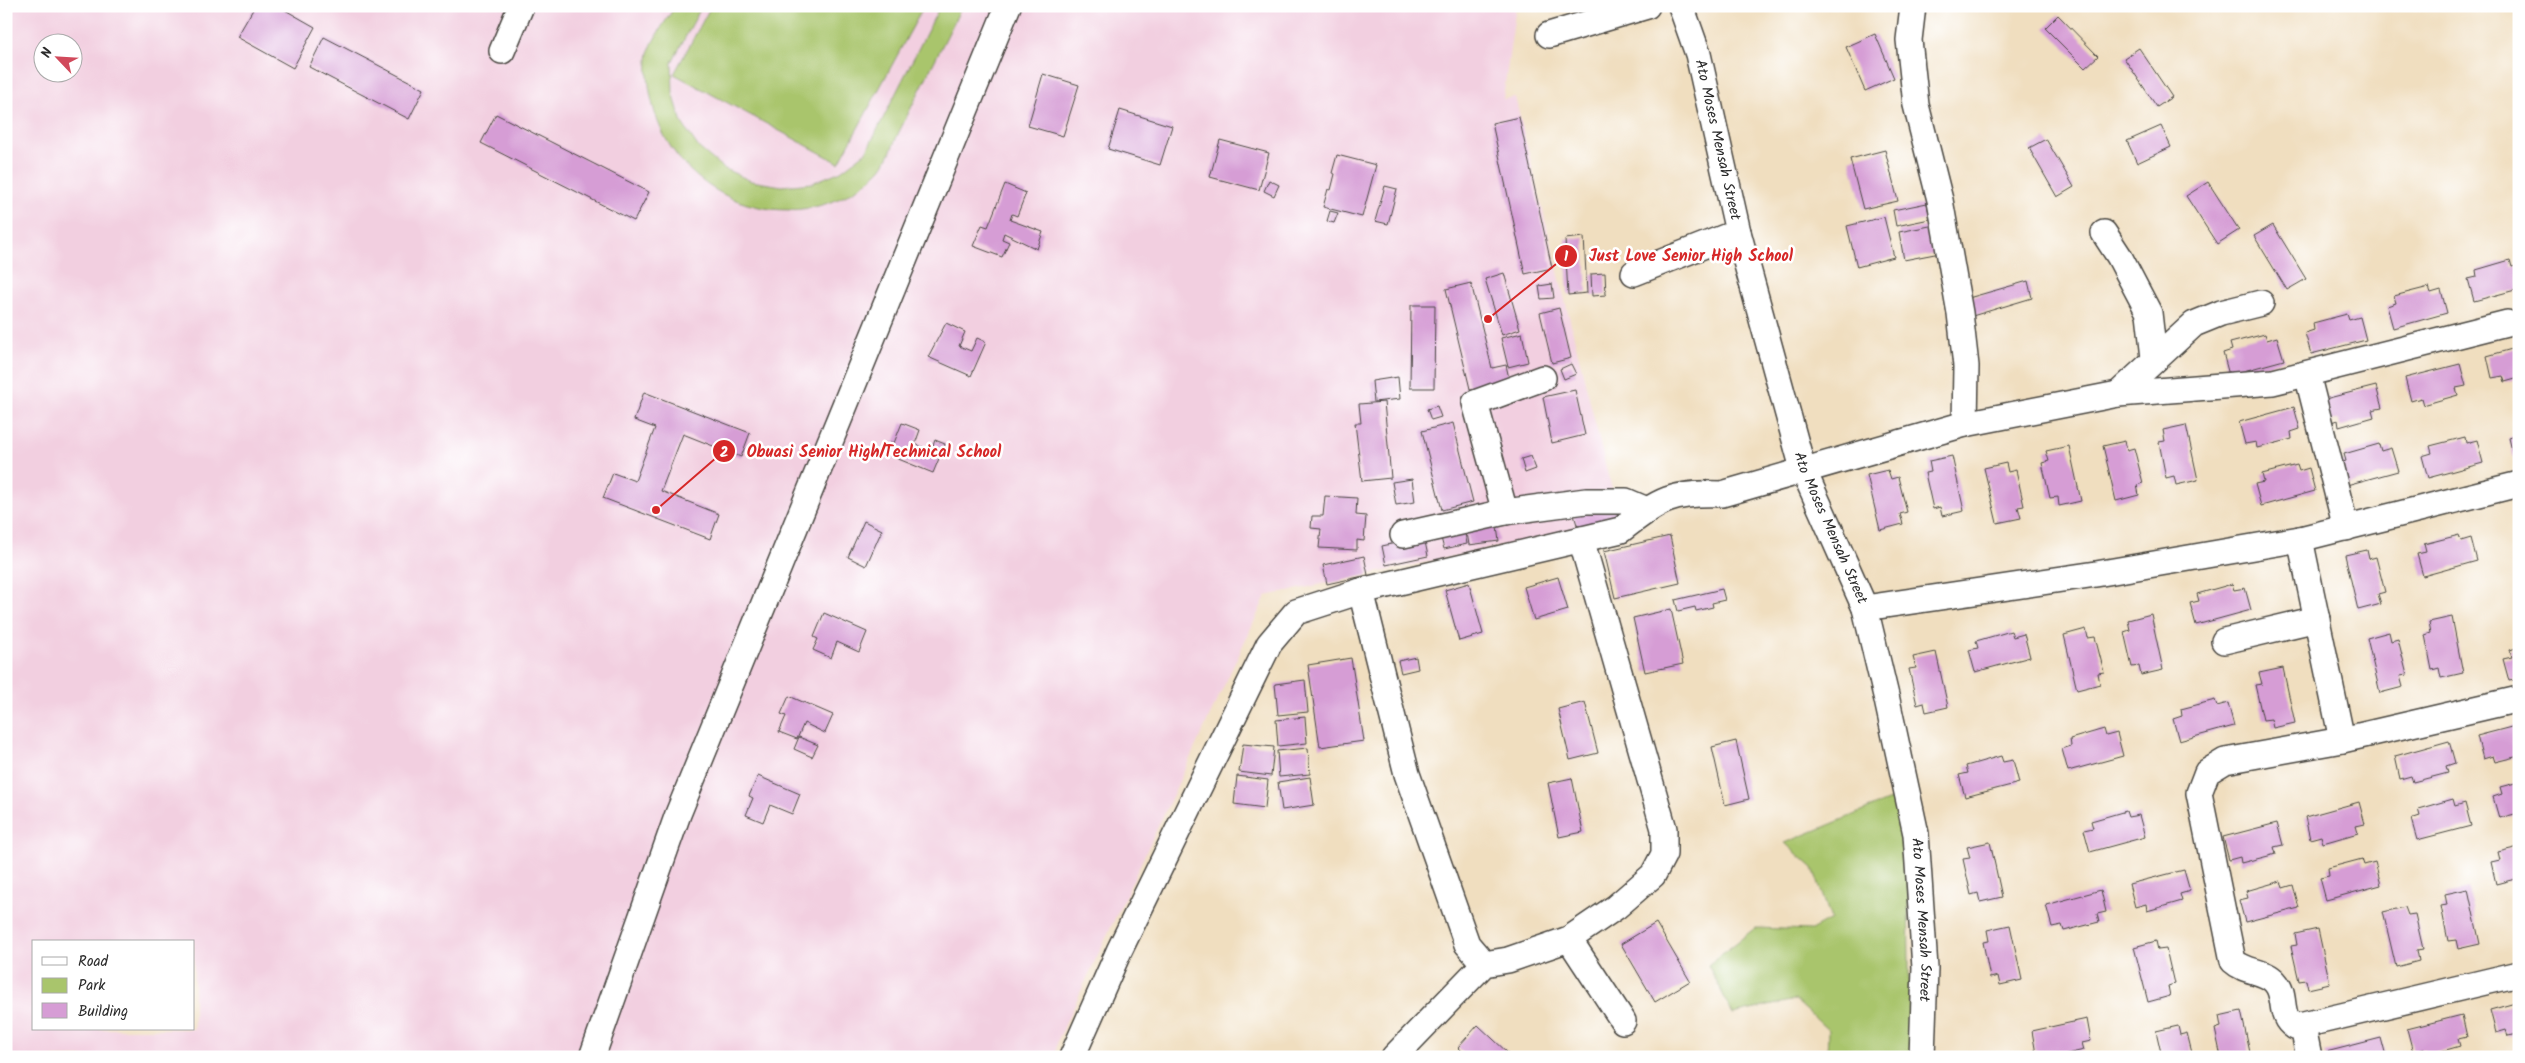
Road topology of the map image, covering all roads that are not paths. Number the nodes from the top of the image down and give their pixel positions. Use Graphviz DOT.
graph roads {
  1 [pos="521,6"];
  2 [pos="1008,6"];
  3 [pos="1646,6"];
  4 [pos="1681,6"];
  5 [pos="1913,6"];
  6 [pos="1549,35"];
  7 [pos="502,50"];
  8 [pos="1738,232"];
  9 [pos="2104,233"];
  10 [pos="1634,272"];
  11 [pos="2261,303"];
  12 [pos="2507,323"];
  13 [pos="2154,358"];
  14 [pos="2307,374"];
  15 [pos="1543,378"];
  16 [pos="2118,394"];
  17 [pos="1965,424"];
  18 [pos="1803,469"];
  19 [pos="2519,484"];
  20 [pos="1647,510"];
  21 [pos="1505,512"];
  22 [pos="2346,528"];
  23 [pos="1403,534"];
  24 [pos="1582,539"];
  25 [pos="2300,539"];
  26 [pos="1361,591"];
  27 [pos="1865,608"];
  28 [pos="2317,619"];
  29 [pos="2224,641"];
  30 [pos="2519,699"];
  31 [pos="2342,740"];
  32 [pos="1569,939"];
  33 [pos="1484,964"];
  34 [pos="2519,974"];
  35 [pos="1623,1021"];
  36 [pos="2303,1026"];
  37 [pos="592,1057"];
  38 [pos="1072,1057"];
  39 [pos="1394,1057"];
  40 [pos="1922,1057"];
  41 [pos="2309,1057"];
  1 -- 7 [label="street"];
  2 -- 37 [label="street"];
  3 -- 6 [label="street"];
  4 -- 8 [label="street, Ato Moses Mensah Street"];
  5 -- 17 [label="street"];
  8 -- 10 [label="street"];
  8 -- 18 [label="street, Ato Moses Mensah Street"];
  9 -- 13 [label="street"];
  11 -- 13 [label="street"];
  12 -- 14 [label="street"];
  13 -- 16 [label="street"];
  14 -- 16 [label="street"];
  14 -- 22 [label="street"];
  15 -- 21 [label="street"];
  16 -- 17 [label="street"];
  17 -- 18 [label="street"];
  18 -- 20 [label="street"];
  18 -- 27 [label="street, Ato Moses Mensah Street"];
  19 -- 22 [label="street"];
  20 -- 21 [label="street"];
  20 -- 24 [label="street"];
  21 -- 23 [label="street"];
  22 -- 25 [label="street"];
  24 -- 26 [label="street"];
  24 -- 32 [label="street"];
  25 -- 27 [label="street"];
  25 -- 28 [label="street"];
  26 -- 33 [label="street"];
  26 -- 38 [label="street"];
  27 -- 40 [label="street, Ato Moses Mensah Street"];
  28 -- 29 [label="street"];
  28 -- 31 [label="street"];
  30 -- 31 [label="street"];
  31 -- 36 [label="street"];
  32 -- 33 [label="street"];
  32 -- 35 [label="street"];
  33 -- 39 [label="street"];
  34 -- 36 [label="street"];
  36 -- 41 [label="street"];
}
